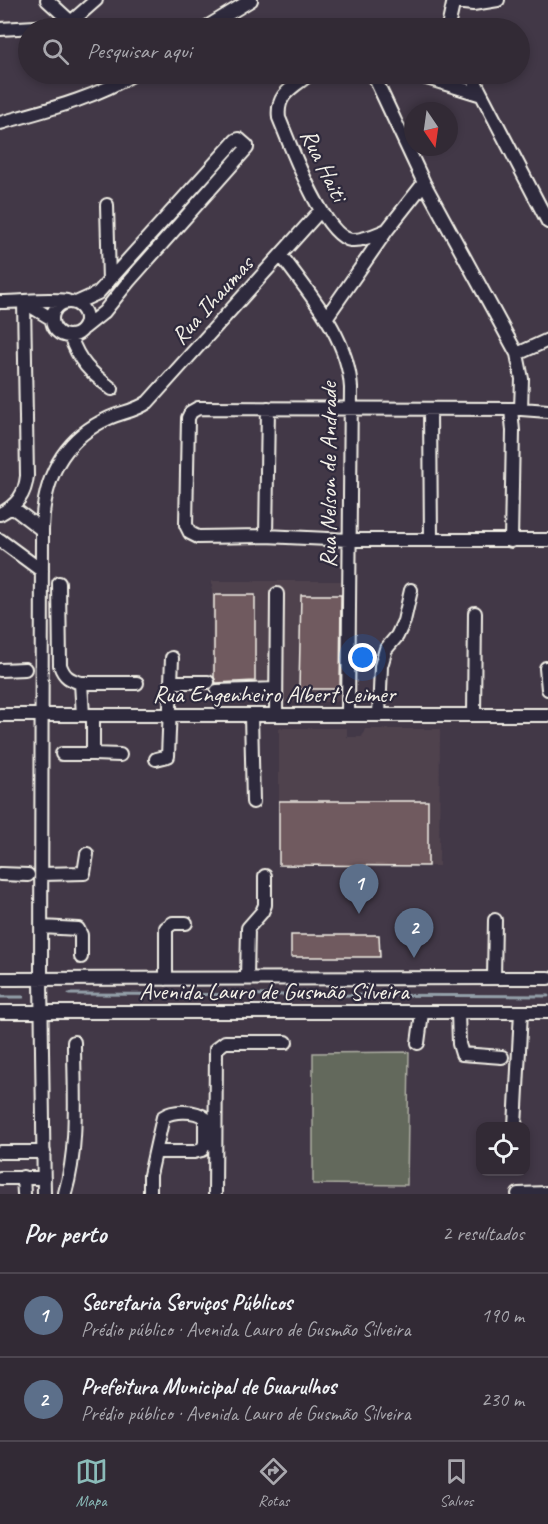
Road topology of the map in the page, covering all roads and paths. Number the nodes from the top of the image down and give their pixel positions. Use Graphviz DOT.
graph roads {
  1 [pos="47,0"];
  2 [pos="96,0"];
  3 [pos="251,0"];
  4 [pos="498,0"];
  5 [pos="454,1"];
  6 [pos="67,18"];
  7 [pos="76,18"];
  8 [pos="221,18"];
  9 [pos="449,18"];
  10 [pos="18,28"];
  11 [pos="0,29"];
  12 [pos="115,84"];
  13 [pos="297,84"];
  14 [pos="378,84"];
  15 [pos="446,84"];
  16 [pos="476,84"];
  17 [pos="482,95"];
  18 [pos="0,123"];
  19 [pos="424,183"];
  20 [pos="548,190"];
  21 [pos="535,196"];
  22 [pos="107,205"];
  23 [pos="320,211"];
  24 [pos="548,222"];
  25 [pos="387,230"];
  26 [pos="280,255"];
  27 [pos="110,281"];
  28 [pos="0,302"];
  29 [pos="24,302"];
  30 [pos="73,302"];
  31 [pos="326,318"];
  32 [pos="52,319"];
  33 [pos="84,328"];
  34 [pos="70,336"];
  35 [pos="548,339"];
  36 [pos="518,354"];
  37 [pos="112,389"];
  38 [pos="268,408"];
  39 [pos="351,409"];
  40 [pos="516,409"];
  41 [pos="430,410"];
  42 [pos="548,411"];
  43 [pos="12,507"];
  44 [pos="0,514"];
  45 [pos="42,530"];
  46 [pos="266,536"];
  47 [pos="0,540"];
  48 [pos="349,540"];
  49 [pos="431,540"];
  50 [pos="548,540"];
  51 [pos="511,541"];
  52 [pos="42,571"];
  53 [pos="59,583"];
  54 [pos="411,590"];
  55 [pos="277,594"];
  56 [pos="475,613"];
  57 [pos="172,658"];
  58 [pos="546,668"];
  59 [pos="25,669"];
  60 [pos="0,670"];
  61 [pos="171,682"];
  62 [pos="81,683"];
  63 [pos="137,683"];
  64 [pos="276,689"];
  65 [pos="548,689"];
  66 [pos="0,715"];
  67 [pos="42,715"];
  68 [pos="88,715"];
  69 [pos="170,715"];
  70 [pos="251,715"];
  71 [pos="276,715"];
  72 [pos="348,715"];
  73 [pos="379,715"];
  74 [pos="474,715"];
  75 [pos="548,715"];
  76 [pos="62,754"];
  77 [pos="93,754"];
  78 [pos="120,755"];
  79 [pos="156,759"];
  80 [pos="253,802"];
  81 [pos="87,854"];
  82 [pos="0,874"];
  83 [pos="42,874"];
  84 [pos="28,875"];
  85 [pos="264,876"];
  86 [pos="495,920"];
  87 [pos="186,923"];
  88 [pos="42,927"];
  89 [pos="81,957"];
  90 [pos="247,978"];
  91 [pos="494,978"];
  92 [pos="548,978"];
  93 [pos="0,979"];
  94 [pos="41,979"];
  95 [pos="166,979"];
  96 [pos="42,1011"];
  97 [pos="0,1012"];
  98 [pos="458,1012"];
  99 [pos="521,1012"];
  100 [pos="548,1012"];
  101 [pos="422,1013"];
  102 [pos="75,1042"];
  103 [pos="286,1042"];
  104 [pos="418,1043"];
  105 [pos="502,1057"];
  106 [pos="515,1122"];
  107 [pos="0,1152"];
  108 [pos="44,1152"];
  109 [pos="157,1152"];
  110 [pos="23,1177"];
  111 [pos="0,1178"];
  112 [pos="44,1178"];
  113 [pos="44,1193"];
  114 [pos="548,1193"];
  115 [pos="24,1194"];
  116 [pos="65,1194"];
  117 [pos="150,1194"];
  118 [pos="215,1194"];
  119 [pos="518,1194"];
  1 -- 6 [label="street"];
  2 -- 7 [label="street"];
  3 -- 8 [label="street"];
  4 -- 5 [label="street"];
  5 -- 9 [label="street"];
  10 -- 11 [label="street"];
  12 -- 18 [label="street"];
  13 -- 23 [label="street, Rua Haiti"];
  14 -- 19 [label="street"];
  15 -- 17 [label="street"];
  16 -- 17 [label="street"];
  17 -- 21 [label="street"];
  19 -- 25 [label="street"];
  19 -- 36 [label="street"];
  20 -- 21 [label="street"];
  21 -- 24 [label="street"];
  22 -- 27 [label="street"];
  23 -- 25 [label="street, Rua Haiti"];
  23 -- 26 [label="street, Rua Ihaumas"];
  25 -- 31 [label="street"];
  26 -- 31 [label="street, Rua Nelson de Andrade"];
  26 -- 45 [label="street, Rua Ihaumas"];
  27 -- 30 [label="street"];
  27 -- 33 [label="street"];
  28 -- 29 [label="street"];
  29 -- 30 [label="street"];
  29 -- 32 [label="street"];
  29 -- 43 [label="street"];
  30 -- 32 [label="street"];
  30 -- 33 [label="street"];
  31 -- 39 [label="street, Rua Nelson de Andrade"];
  32 -- 34 [label="street"];
  33 -- 34 [label="street"];
  34 -- 37 [label="street"];
  35 -- 36 [label="street"];
  36 -- 40 [label="street"];
  38 -- 39 [label="street"];
  38 -- 46 [label="street"];
  38 -- 46 [label="street"];
  39 -- 41 [label="street"];
  39 -- 48 [label="street, Rua Nelson de Andrade"];
  40 -- 41 [label="street"];
  40 -- 42 [label="street"];
  40 -- 51 [label="street"];
  41 -- 49 [label="street"];
  43 -- 44 [label="street"];
  43 -- 45 [label="street"];
  45 -- 52 [label="street, Rua Ihaumas"];
  46 -- 48 [label="street"];
  47 -- 52 [label="street"];
  48 -- 49 [label="street"];
  48 -- 72 [label="street, Rua Nelson de Andrade"];
  49 -- 51 [label="street"];
  50 -- 51 [label="street"];
  52 -- 67 [label="street, Rua Ihaumas"];
  53 -- 62 [label="street"];
  54 -- 73 [label="street"];
  55 -- 64 [label="street"];
  56 -- 74 [label="street"];
  57 -- 61 [label="street"];
  58 -- 65 [label="street"];
  59 -- 60 [label="street"];
  61 -- 64 [label="street"];
  61 -- 69 [label="street"];
  62 -- 63 [label="street"];
  62 -- 68 [label="street"];
  64 -- 71 [label="street"];
  66 -- 67 [label="street, Rua Engenheiro Albert Leimer"];
  67 -- 68 [label="street, Rua Engenheiro Albert Leimer"];
  67 -- 83 [label="street, Rua Ihaumas"];
  68 -- 69 [label="street, Rua Engenheiro Albert Leimer"];
  68 -- 77 [label="street"];
  69 -- 70 [label="street, Rua Engenheiro Albert Leimer"];
  69 -- 79 [label="street"];
  70 -- 71 [label="street, Rua Engenheiro Albert Leimer"];
  70 -- 80 [label="street"];
  71 -- 72 [label="street, Rua Engenheiro Albert Leimer"];
  72 -- 73 [label="street, Rua Engenheiro Albert Leimer"];
  73 -- 74 [label="street, Rua Engenheiro Albert Leimer"];
  74 -- 75 [label="street, Rua Engenheiro Albert Leimer"];
  76 -- 77 [label="street"];
  77 -- 78 [label="street"];
  81 -- 83 [label="street"];
  82 -- 84 [label="street"];
  83 -- 88 [label="street, Rua Ihaumas"];
  85 -- 90 [label="street"];
  86 -- 91 [label="street"];
  87 -- 95 [label="street"];
  88 -- 89 [label="street"];
  88 -- 94 [label="street, Rua Ihaumas"];
  90 -- 91 [label="street, Avenida Lauro de Gusmão Silveira"];
  90 -- 95 [label="street, Avenida Lauro de Gusmão Silveira"];
  91 -- 92 [label="street, Avenida Lauro de Gusmão Silveira"];
  93 -- 94 [label="street, Avenida Lauro de Gusmão Silveira"];
  94 -- 95 [label="street, Avenida Lauro de Gusmão Silveira"];
  94 -- 96 [label="street, Rua Ihaumas"];
  96 -- 97 [label="street, Avenida Lauro de Gusmão Silveira"];
  96 -- 101 [label="street, Avenida Lauro de Gusmão Silveira"];
  96 -- 108 [label="street, Rua Ihaumas"];
  98 -- 99 [label="street, Avenida Lauro de Gusmão Silveira"];
  98 -- 101 [label="street, Avenida Lauro de Gusmão Silveira"];
  98 -- 105 [label="street"];
  99 -- 100 [label="street, Avenida Lauro de Gusmão Silveira"];
  99 -- 106 [label="street"];
  101 -- 104 [label="street"];
  102 -- 116 [label="street"];
  103 -- 118 [label="street"];
  107 -- 108 [label="street"];
  108 -- 112 [label="street, Rua Ihaumas"];
  109 -- 109 [label="street"];
  109 -- 117 [label="street"];
  110 -- 111 [label="street"];
  110 -- 112 [label="street"];
  110 -- 115 [label="street"];
  112 -- 113 [label="street, Rua Ihaumas"];
  113 -- 116 [label="street"];
  114 -- 119 [label="street"];
}
